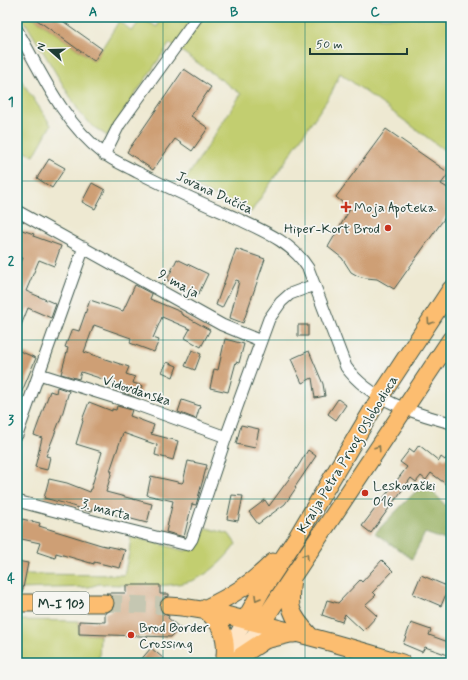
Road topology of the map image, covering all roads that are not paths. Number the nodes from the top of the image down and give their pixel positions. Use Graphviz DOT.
graph roads {
  1 [pos="197,17"];
  2 [pos="17,30"];
  3 [pos="104,155"];
  4 [pos="17,210"];
  5 [pos="84,247"];
  6 [pos="314,285"];
  7 [pos="451,289"];
  8 [pos="451,339"];
  9 [pos="261,341"];
  10 [pos="39,374"];
  11 [pos="380,397"];
  12 [pos="405,409"];
  13 [pos="451,423"];
  14 [pos="17,435"];
  15 [pos="226,437"];
  16 [pos="17,501"];
  17 [pos="297,537"];
  18 [pos="292,576"];
  19 [pos="17,603"];
  20 [pos="105,603"];
  21 [pos="169,606"];
  22 [pos="204,609"];
  23 [pos="245,620"];
  24 [pos="261,624"];
  25 [pos="310,636"];
  26 [pos="231,660"];
  27 [pos="402,663"];
  1 -- 3 [label="street"];
  2 -- 3 [label="street, Jovana Dučića"];
  3 -- 6 [label="street, Jovana Dučića"];
  4 -- 5 [label="street, 9. maja"];
  5 -- 9 [label="street, 9. maja"];
  5 -- 10 [label="street"];
  6 -- 9 [label="street"];
  6 -- 11 [label="street, Jovana Dučića"];
  7 -- 11 [label="main road, Kralja Petra Prvog Oslobodioca, one-way"];
  8 -- 12 [label="main road, Kralja Petra Prvog Oslobodioca"];
  9 -- 15 [label="street"];
  10 -- 14 [label="street"];
  10 -- 15 [label="street, Vidovdanska"];
  11 -- 12 [label="street, Jovana Dučića"];
  11 -- 17 [label="main road, Kralja Petra Prvog Oslobodioca"];
  12 -- 13 [label="street, Jovana Dučića"];
  18 -- 12 [label="main road, Kralja Petra Prvog Oslobodioca, one-way"];
  15 -- 16 [label="street, 3. marta"];
  17 -- 22 [label="main road"];
  17 -- 23 [label="main road, Kralja Petra Prvog Oslobodioca, one-way"];
  18 -- 24 [label="main road, Kralja Petra Prvog Oslobodioca"];
  18 -- 25 [label="main road"];
  19 -- 20 [label="main road, M-I 103"];
  21 -- 22 [label="main road"];
  22 -- 23 [label="main road"];
  22 -- 26 [label="main road"];
  23 -- 24 [label="main road"];
  23 -- 26 [label="street"];
  24 -- 25 [label="main road"];
  24 -- 26 [label="street"];
  25 -- 26 [label="main road"];
  25 -- 27 [label="main road"];
}
